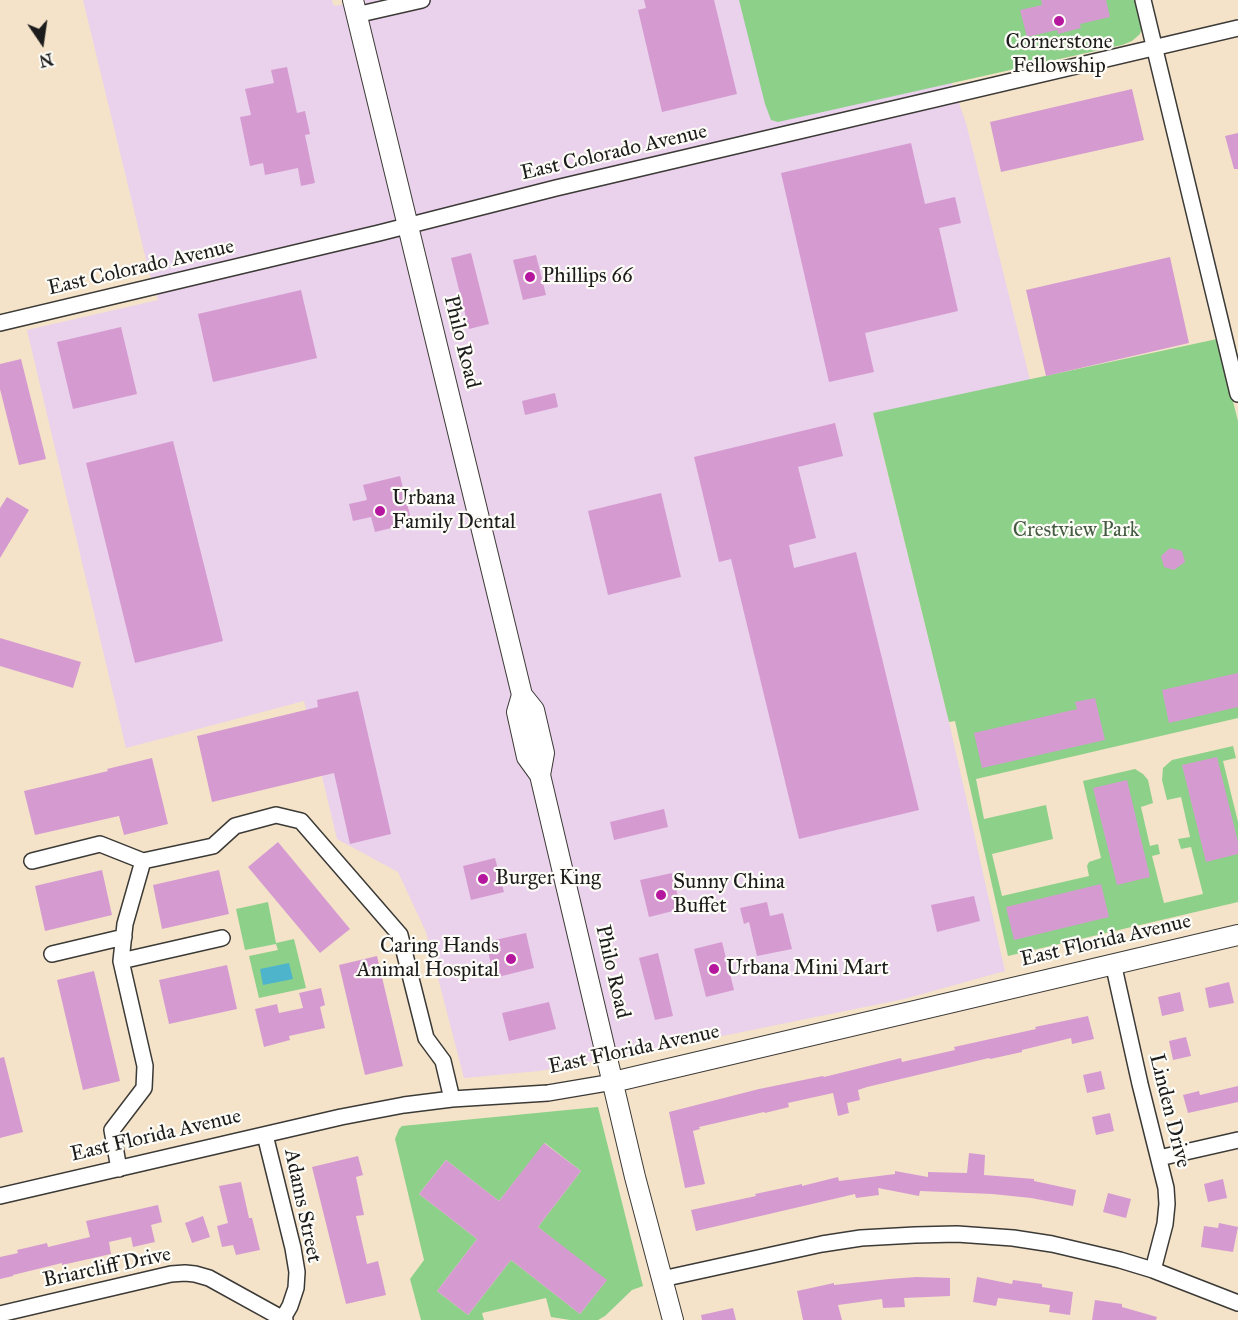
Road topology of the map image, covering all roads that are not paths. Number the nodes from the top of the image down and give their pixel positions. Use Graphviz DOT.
graph roads {
  1 [pos="422,0"];
  2 [pos="1143,0"];
  3 [pos="354,8"];
  4 [pos="1238,28"];
  5 [pos="1155,48"];
  6 [pos="407,225"];
  7 [pos="0,323"];
  8 [pos="1238,394"];
  9 [pos="32,861"];
  10 [pos="143,861"];
  11 [pos="1238,934"];
  12 [pos="124,937"];
  13 [pos="222,938"];
  14 [pos="51,954"];
  15 [pos="121,961"];
  16 [pos="1113,963"];
  17 [pos="613,1082"];
  18 [pos="452,1099"];
  19 [pos="265,1135"];
  20 [pos="1238,1140"];
  21 [pos="1159,1158"];
  22 [pos="119,1169"];
  23 [pos="0,1196"];
  24 [pos="1153,1270"];
  25 [pos="662,1279"];
  26 [pos="1238,1304"];
  27 [pos="5,1315"];
  28 [pos="283,1320"];
  29 [pos="673,1320"];
  1 -- 3 [label="street"];
  2 -- 5 [label="street"];
  3 -- 6 [label="main road, Philo Road"];
  4 -- 5 [label="street, East Colorado Avenue"];
  5 -- 6 [label="street, East Colorado Avenue"];
  5 -- 8 [label="street"];
  6 -- 7 [label="street, East Colorado Avenue"];
  6 -- 17 [label="main road, Philo Road"];
  9 -- 10 [label="street"];
  10 -- 12 [label="street"];
  10 -- 18 [label="street"];
  11 -- 16 [label="main road, East Florida Avenue"];
  12 -- 14 [label="street"];
  12 -- 15 [label="street"];
  13 -- 15 [label="street"];
  15 -- 22 [label="street"];
  16 -- 17 [label="main road, East Florida Avenue"];
  16 -- 21 [label="street, Linden Drive"];
  17 -- 18 [label="street, East Florida Avenue"];
  17 -- 25 [label="main road, Philo Road"];
  18 -- 19 [label="street, East Florida Avenue"];
  19 -- 22 [label="street, East Florida Avenue"];
  19 -- 28 [label="street, Adams Street"];
  20 -- 21 [label="street"];
  21 -- 24 [label="street, Linden Drive"];
  22 -- 23 [label="street, East Florida Avenue"];
  24 -- 25 [label="street"];
  24 -- 26 [label="street"];
  25 -- 29 [label="main road, Philo Road"];
  27 -- 28 [label="street, Briarcliff Drive"];
}
